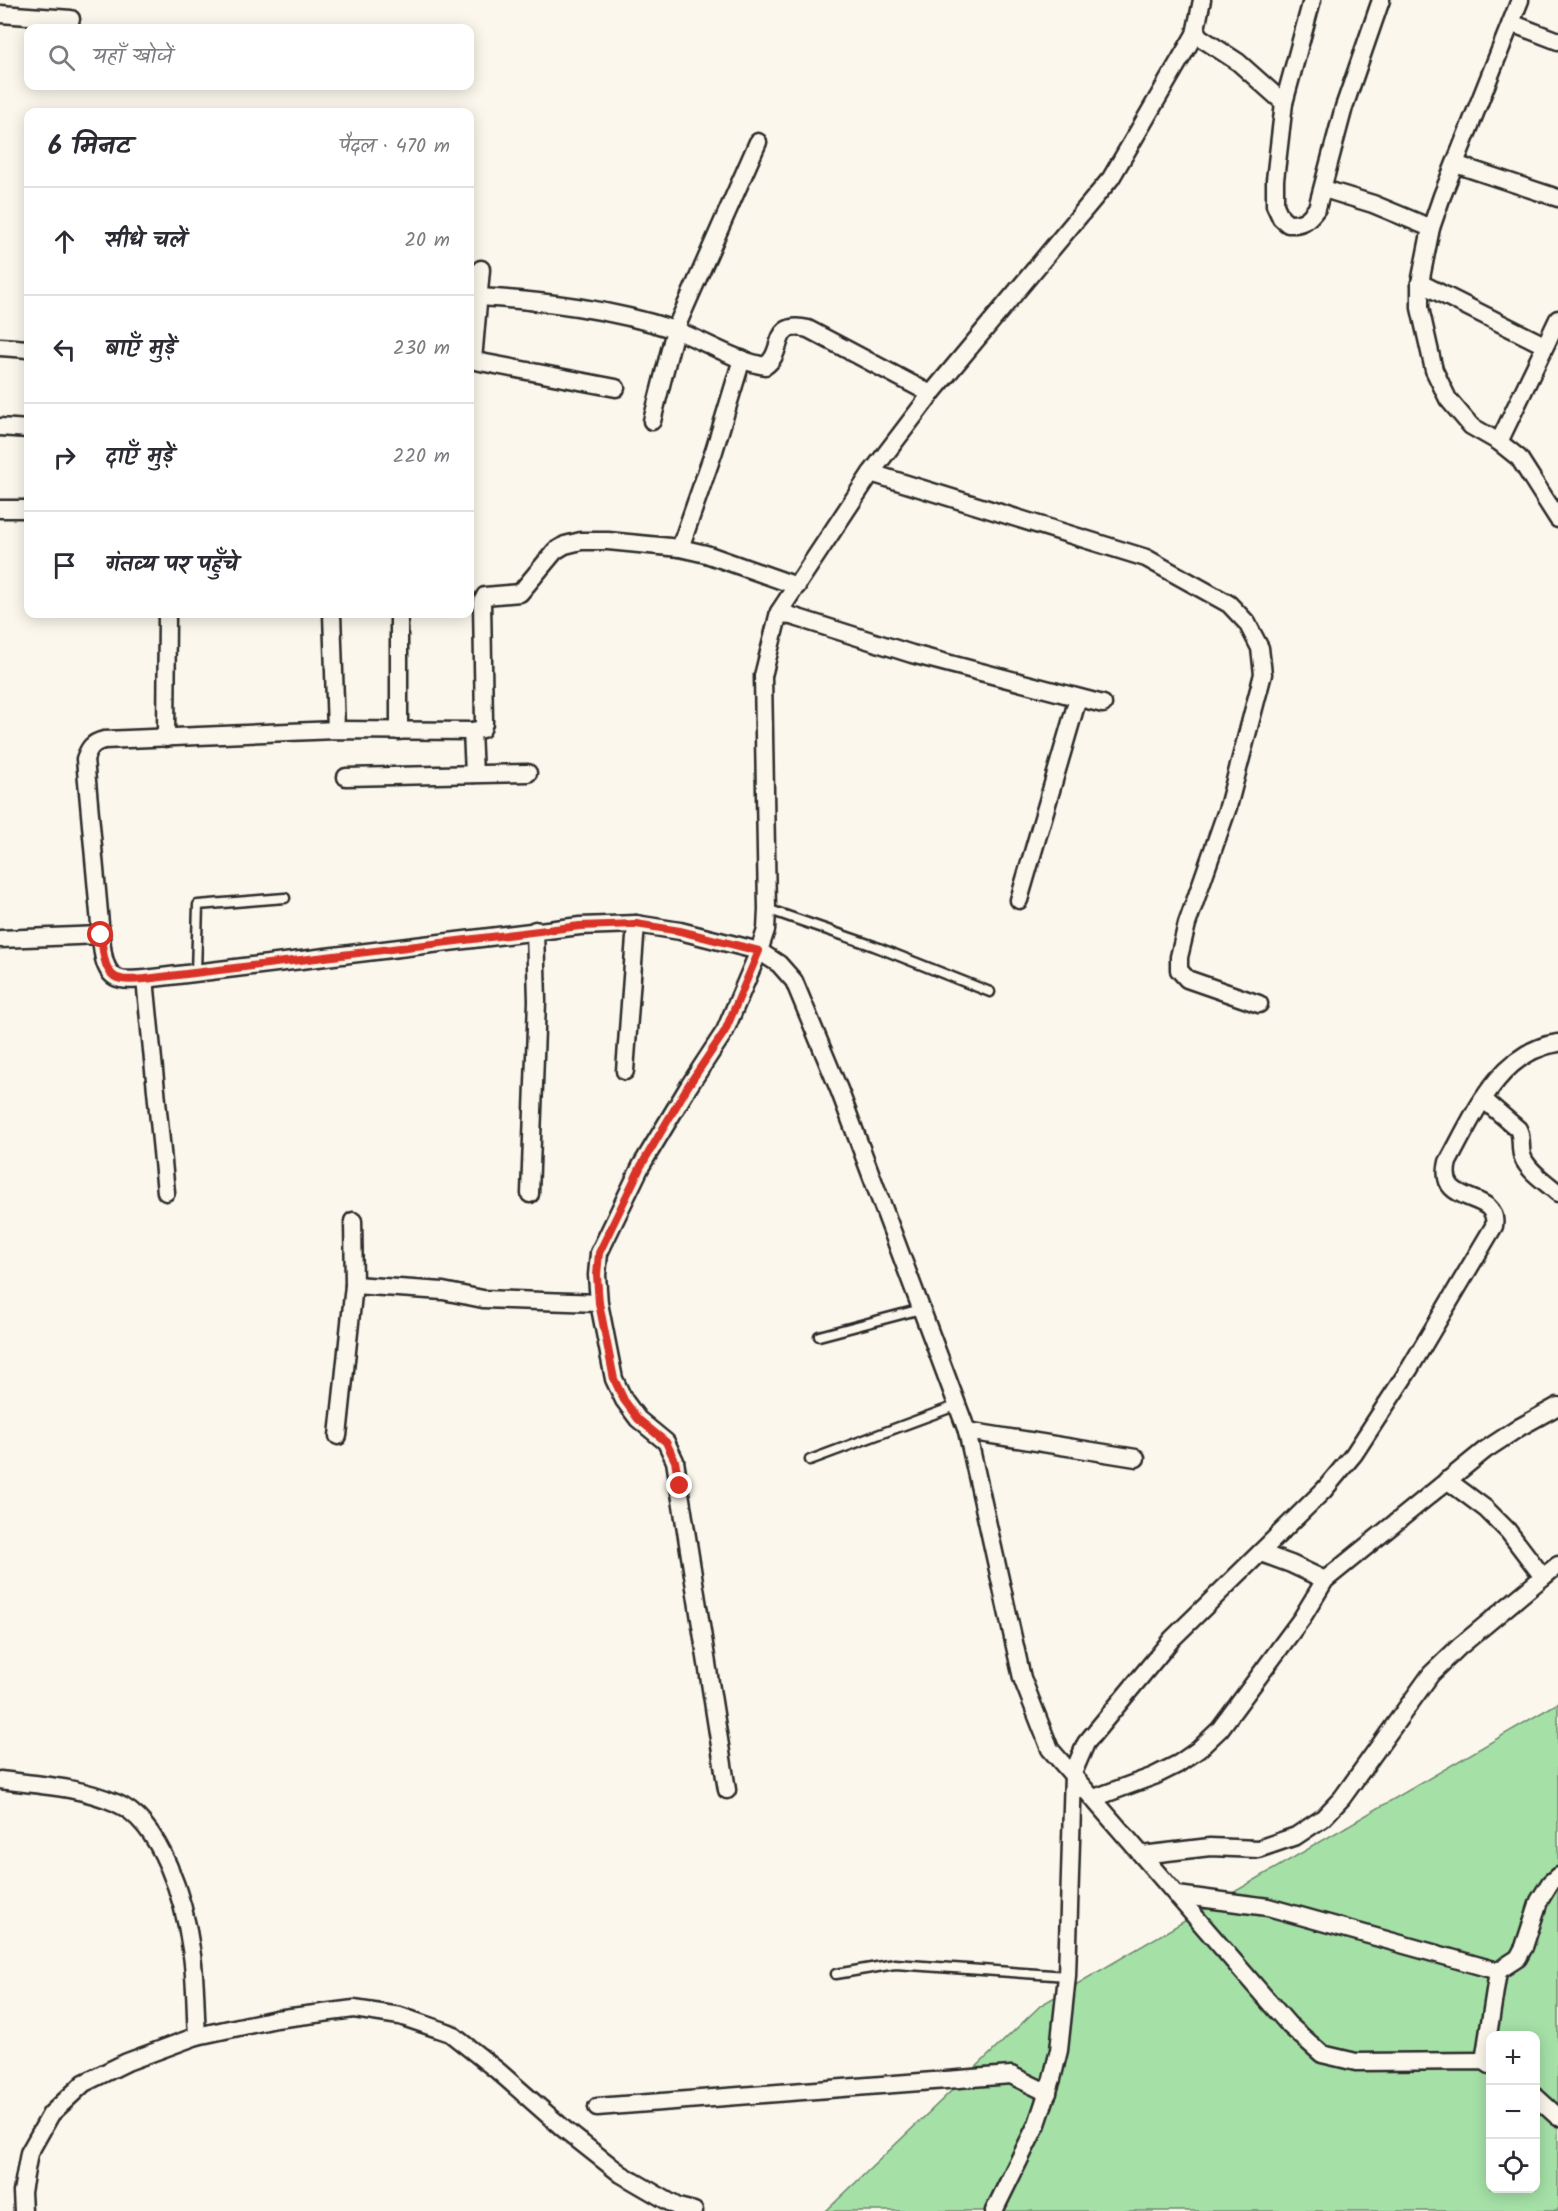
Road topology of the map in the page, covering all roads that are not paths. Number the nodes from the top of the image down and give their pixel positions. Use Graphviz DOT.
graph roads {
  1 [pos="1202,0"];
  2 [pos="1312,0"];
  3 [pos="1381,0"];
  4 [pos="1520,0"];
  5 [pos="0,14"];
  6 [pos="71,19"];
  7 [pos="1511,23"];
  8 [pos="1195,34"];
  9 [pos="1558,41"];
  10 [pos="1284,104"];
  11 [pos="758,142"];
  12 [pos="1455,164"];
  13 [pos="1324,189"];
  14 [pos="1558,198"];
  15 [pos="1431,228"];
  16 [pos="481,269"];
  17 [pos="1420,284"];
  18 [pos="479,297"];
  19 [pos="1558,319"];
  20 [pos="675,330"];
  21 [pos="474,336"];
  22 [pos="1545,345"];
  23 [pos="0,347"];
  24 [pos="24,349"];
  25 [pos="742,359"];
  26 [pos="474,361"];
  27 [pos="616,388"];
  28 [pos="931,394"];
  29 [pos="652,421"];
  30 [pos="0,427"];
  31 [pos="24,429"];
  32 [pos="1499,442"];
  33 [pos="871,473"];
  34 [pos="0,509"];
  35 [pos="24,509"];
  36 [pos="1558,519"];
  37 [pos="680,548"];
  38 [pos="797,586"];
  39 [pos="779,612"];
  40 [pos="167,618"];
  41 [pos="332,618"];
  42 [pos="399,618"];
  43 [pos="1078,698"];
  44 [pos="1103,704"];
  45 [pos="336,730"];
  46 [pos="399,731"];
  47 [pos="472,731"];
  48 [pos="166,738"];
  49 [pos="528,773"];
  50 [pos="474,774"];
  51 [pos="346,777"];
  52 [pos="285,898"];
  53 [pos="1019,900"];
  54 [pos="767,909"];
  55 [pos="636,924"];
  56 [pos="535,930"];
  57 [pos="101,935"];
  58 [pos="0,939"];
  59 [pos="759,951"];
  60 [pos="196,972"];
  61 [pos="145,979"];
  62 [pos="990,992"];
  63 [pos="1259,1004"];
  64 [pos="1558,1043"];
  65 [pos="625,1071"];
  66 [pos="1483,1099"];
  67 [pos="166,1192"];
  68 [pos="1558,1193"];
  69 [pos="530,1194"];
  70 [pos="353,1221"];
  71 [pos="354,1285"];
  72 [pos="599,1303"];
  73 [pos="921,1309"];
  74 [pos="819,1336"];
  75 [pos="958,1405"];
  76 [pos="1558,1406"];
  77 [pos="967,1431"];
  78 [pos="338,1436"];
  79 [pos="1136,1458"];
  80 [pos="810,1460"];
  81 [pos="1447,1480"];
  82 [pos="1261,1553"];
  83 [pos="1558,1565"];
  84 [pos="1543,1576"];
  85 [pos="1325,1580"];
  86 [pos="1073,1773"];
  87 [pos="0,1780"];
  88 [pos="727,1790"];
  89 [pos="1094,1798"];
  90 [pos="1142,1855"];
  91 [pos="1558,1876"];
  92 [pos="1177,1895"];
  93 [pos="1498,1971"];
  94 [pos="836,1974"];
  95 [pos="1067,1976"];
  96 [pos="1491,2031"];
  97 [pos="197,2036"];
  98 [pos="1486,2063"];
  99 [pos="1047,2093"];
  100 [pos="1540,2101"];
  101 [pos="597,2107"];
  102 [pos="1558,2117"];
  103 [pos="23,2211"];
  104 [pos="694,2211"];
  105 [pos="994,2211"];
  1 -- 8 [label="street"];
  2 -- 10 [label="street"];
  3 -- 13 [label="street"];
  4 -- 7 [label="street"];
  5 -- 6 [label="street"];
  7 -- 9 [label="street"];
  7 -- 12 [label="street"];
  8 -- 10 [label="street"];
  8 -- 28 [label="street"];
  10 -- 13 [label="street"];
  11 -- 20 [label="street"];
  12 -- 14 [label="street"];
  12 -- 15 [label="street"];
  13 -- 15 [label="street"];
  15 -- 17 [label="street"];
  16 -- 18 [label="street"];
  17 -- 22 [label="street"];
  17 -- 32 [label="street"];
  18 -- 20 [label="street"];
  18 -- 21 [label="street"];
  19 -- 22 [label="street"];
  20 -- 25 [label="street"];
  20 -- 29 [label="street"];
  22 -- 32 [label="street"];
  23 -- 24 [label="street"];
  25 -- 28 [label="street"];
  25 -- 37 [label="street"];
  26 -- 27 [label="street"];
  28 -- 33 [label="street"];
  30 -- 31 [label="street"];
  32 -- 36 [label="street"];
  33 -- 38 [label="street"];
  33 -- 63 [label="street"];
  34 -- 35 [label="street"];
  37 -- 38 [label="street"];
  37 -- 47 [label="street"];
  38 -- 39 [label="street"];
  39 -- 43 [label="street"];
  39 -- 54 [label="street"];
  40 -- 48 [label="street"];
  41 -- 45 [label="street"];
  42 -- 46 [label="street"];
  43 -- 44 [label="street"];
  43 -- 53 [label="street"];
  45 -- 46 [label="street"];
  45 -- 48 [label="street"];
  46 -- 47 [label="street"];
  47 -- 50 [label="street"];
  48 -- 57 [label="street"];
  49 -- 50 [label="street"];
  50 -- 51 [label="street"];
  52 -- 60 [label="lane"];
  54 -- 59 [label="street"];
  54 -- 62 [label="lane"];
  55 -- 56 [label="street"];
  55 -- 59 [label="street"];
  55 -- 65 [label="street"];
  56 -- 60 [label="street"];
  56 -- 69 [label="street"];
  57 -- 58 [label="street"];
  57 -- 61 [label="street"];
  59 -- 72 [label="street"];
  59 -- 73 [label="street"];
  60 -- 61 [label="street"];
  61 -- 67 [label="street"];
  64 -- 66 [label="street"];
  66 -- 68 [label="street"];
  66 -- 82 [label="street"];
  70 -- 71 [label="street"];
  71 -- 72 [label="street"];
  71 -- 78 [label="street"];
  72 -- 88 [label="street"];
  73 -- 74 [label="lane"];
  73 -- 75 [label="street"];
  75 -- 77 [label="street"];
  75 -- 80 [label="lane"];
  76 -- 81 [label="street"];
  77 -- 79 [label="street"];
  77 -- 86 [label="street"];
  81 -- 84 [label="street"];
  81 -- 85 [label="street"];
  82 -- 85 [label="street"];
  82 -- 86 [label="street"];
  83 -- 84 [label="street"];
  84 -- 90 [label="street"];
  85 -- 89 [label="street"];
  86 -- 89 [label="street"];
  86 -- 95 [label="street"];
  87 -- 97 [label="street"];
  89 -- 90 [label="street"];
  90 -- 92 [label="street"];
  91 -- 93 [label="street"];
  92 -- 93 [label="street"];
  92 -- 98 [label="street"];
  93 -- 96 [label="street"];
  94 -- 95 [label="lane"];
  95 -- 99 [label="street"];
  97 -- 103 [label="street"];
  97 -- 104 [label="street"];
  99 -- 101 [label="street"];
  99 -- 105 [label="street"];
  100 -- 102 [label="street"];
}
